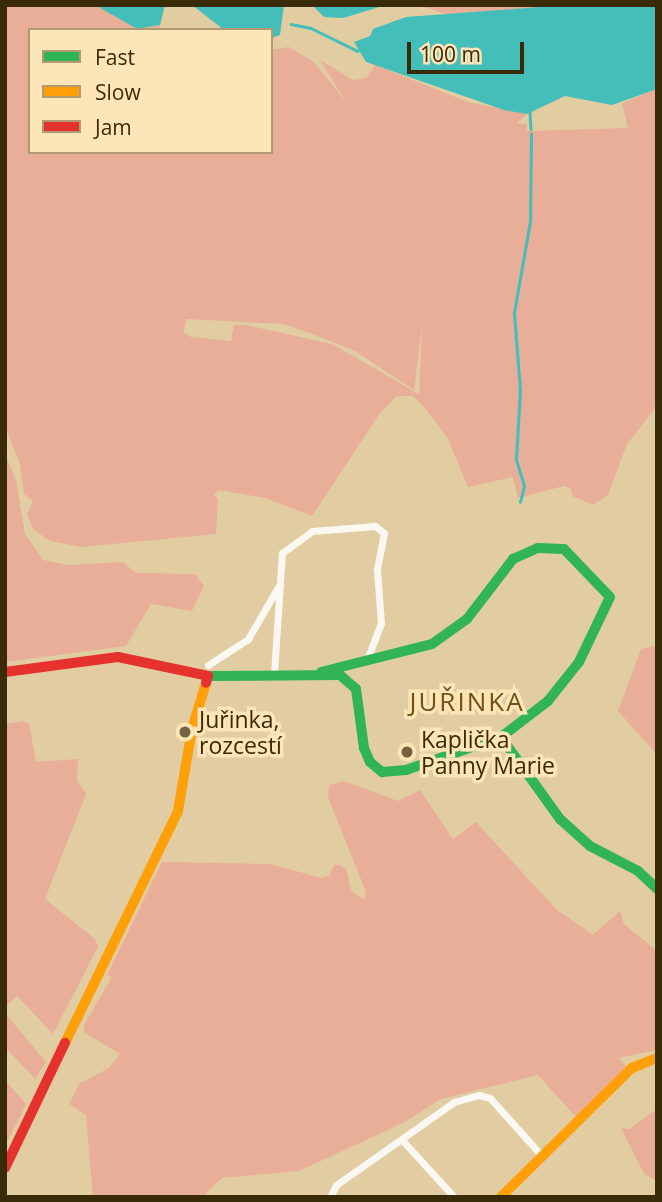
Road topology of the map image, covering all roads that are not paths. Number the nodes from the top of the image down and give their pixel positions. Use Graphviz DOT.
graph roads {
  1 [pos="280,584"];
  2 [pos="366,662"];
  3 [pos="208,665"];
  4 [pos="5,672"];
  5 [pos="321,672"];
  6 [pos="274,673"];
  7 [pos="208,676"];
  8 [pos="501,737"];
  9 [pos="657,889"];
  10 [pos="657,1058"];
  11 [pos="402,1140"];
  12 [pos="542,1156"];
  13 [pos="5,1168"];
  14 [pos="330,1197"];
  15 [pos="453,1197"];
  16 [pos="501,1197"];
  1 -- 2 [label="street"];
  1 -- 3 [label="street"];
  1 -- 6 [label="street"];
  2 -- 5 [label="street"];
  2 -- 8 [label="street"];
  4 -- 7 [label="street"];
  5 -- 6 [label="street"];
  5 -- 8 [label="street"];
  6 -- 7 [label="street"];
  7 -- 13 [label="street"];
  8 -- 9 [label="street"];
  10 -- 12 [label="street"];
  11 -- 12 [label="street"];
  11 -- 14 [label="street"];
  11 -- 15 [label="street"];
  12 -- 16 [label="street"];
}
